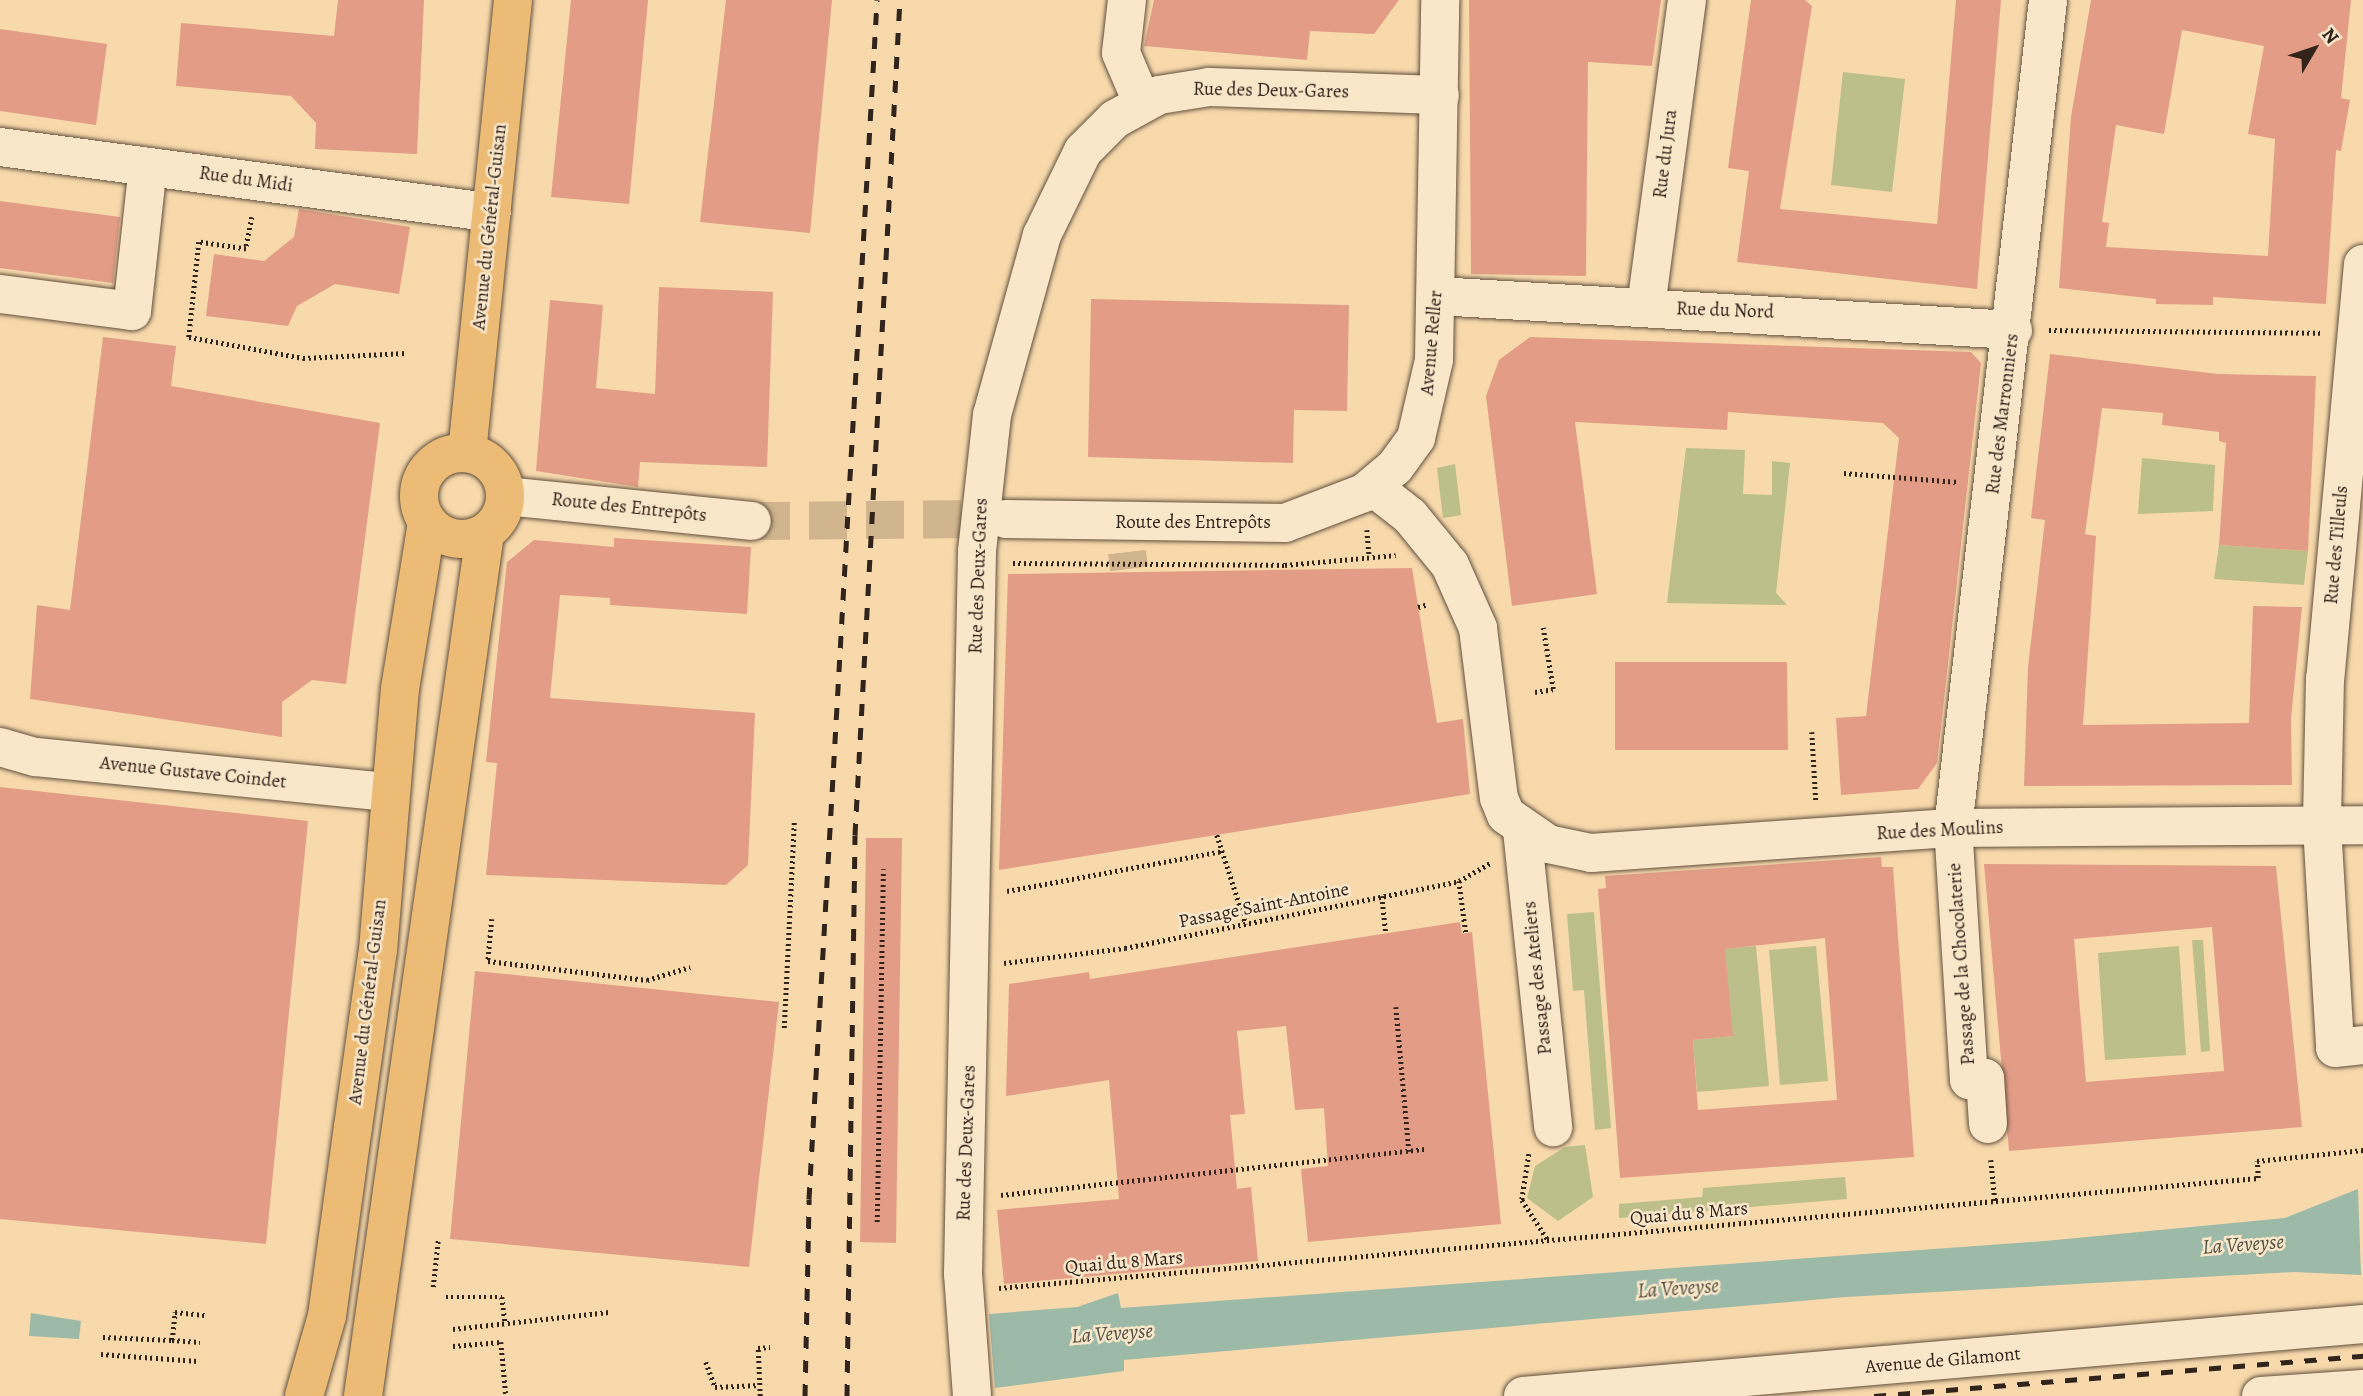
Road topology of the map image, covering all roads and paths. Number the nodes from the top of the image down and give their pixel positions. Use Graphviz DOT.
graph roads {
  1 [pos="513,0"];
  2 [pos="1127,0"];
  3 [pos="1440,0"];
  4 [pos="1686,0"];
  5 [pos="2048,0"];
  6 [pos="1440,95"];
  7 [pos="1142,102"];
  8 [pos="0,148"];
  9 [pos="148,167"];
  10 [pos="259,182"];
  11 [pos="492,213"];
  12 [pos="2363,264"];
  13 [pos="0,294"];
  14 [pos="1437,296"];
  15 [pos="1646,307"];
  16 [pos="2024,330"];
  17 [pos="2351,334"];
  18 [pos="406,353"];
  19 [pos="467,453"];
  20 [pos="1844,473"];
  21 [pos="1971,483"];
  22 [pos="1373,487"];
  23 [pos="506,496"];
  24 [pos="1006,519"];
  25 [pos="752,521"];
  26 [pos="427,522"];
  27 [pos="485,533"];
  28 [pos="1404,556"];
  29 [pos="977,563"];
  30 [pos="1427,605"];
  31 [pos="1418,607"];
  32 [pos="1543,628"];
  33 [pos="1535,692"];
  34 [pos="1812,732"];
  35 [pos="0,747"];
  36 [pos="388,792"];
  37 [pos="1816,804"];
  38 [pos="794,822"];
  39 [pos="2363,825"];
  40 [pos="2322,826"];
  41 [pos="1954,828"];
  42 [pos="1522,830"];
  43 [pos="1217,835"];
  44 [pos="1223,851"];
  45 [pos="883,869"];
  46 [pos="1459,881"];
  47 [pos="1382,896"];
  48 [pos="972,897"];
  49 [pos="492,919"];
  50 [pos="1246,924"];
  51 [pos="1466,933"];
  52 [pos="1385,934"];
  53 [pos="993,964"];
  54 [pos="690,967"];
  55 [pos="1396,1007"];
  56 [pos="784,1028"];
  57 [pos="2363,1045"];
  58 [pos="1553,1127"];
  59 [pos="1990,1139"];
  60 [pos="1426,1149"];
  61 [pos="2363,1150"];
  62 [pos="1409,1151"];
  63 [pos="965,1199"];
  64 [pos="1995,1201"];
  65 [pos="877,1222"];
  66 [pos="438,1240"];
  67 [pos="1548,1240"];
  68 [pos="433,1287"];
  69 [pos="997,1288"];
  70 [pos="446,1297"];
  71 [pos="608,1312"];
  72 [pos="205,1315"];
  73 [pos="505,1323"];
  74 [pos="2363,1324"];
  75 [pos="453,1329"];
  76 [pos="103,1337"];
  77 [pos="172,1339"];
  78 [pos="200,1342"];
  79 [pos="453,1346"];
  80 [pos="770,1347"];
  81 [pos="101,1354"];
  82 [pos="198,1360"];
  83 [pos="706,1362"];
  84 [pos="511,1380"];
  85 [pos="505,1381"];
  86 [pos="759,1385"];
  87 [pos="715,1387"];
  88 [pos="2363,1389"];
  89 [pos="304,1396"];
  90 [pos="363,1396"];
  91 [pos="506,1396"];
  92 [pos="716,1396"];
  93 [pos="760,1396"];
  94 [pos="972,1396"];
  95 [pos="1523,1396"];
  96 [pos="2261,1396"];
  1 -- 11 [label="main road, Avenue du Général-Guisan"];
  2 -- 7 [label="street"];
  3 -- 6 [label="street, Avenue Reller"];
  4 -- 15 [label="street, Rue du Jura"];
  5 -- 16 [label="street, Rue des Marronniers"];
  6 -- 7 [label="street, Rue des Deux-Gares"];
  6 -- 14 [label="street, Avenue Reller"];
  7 -- 29 [label="street, Rue des Deux-Gares"];
  8 -- 9 [label="street, Rue du Midi"];
  9 -- 10 [label="street, Rue du Midi"];
  9 -- 13 [label="street"];
  10 -- 11 [label="street, Rue du Midi"];
  10 -- 18 [label="path"];
  11 -- 19 [label="main road, Avenue du Général-Guisan"];
  12 -- 17 [label="street, Rue des Tilleuls"];
  14 -- 15 [label="street, Rue du Nord"];
  14 -- 22 [label="street, Avenue Reller"];
  15 -- 16 [label="street, Rue du Nord"];
  16 -- 17 [label="path"];
  16 -- 41 [label="street, Rue des Marronniers"];
  17 -- 40 [label="street, Rue des Tilleuls"];
  19 -- 23 [label="main road"];
  19 -- 26 [label="main road"];
  20 -- 21 [label="path"];
  22 -- 24 [label="street, Route des Entrepôts"];
  22 -- 42 [label="street"];
  23 -- 25 [label="street, Route des Entrepôts"];
  23 -- 27 [label="main road"];
  26 -- 27 [label="main road"];
  26 -- 36 [label="main road, Avenue du Général-Guisan"];
  27 -- 90 [label="main road"];
  28 -- 29 [label="path"];
  29 -- 48 [label="street, Rue des Deux-Gares"];
  30 -- 31 [label="path"];
  32 -- 33 [label="path"];
  34 -- 37 [label="path"];
  35 -- 36 [label="street, Avenue Gustave Coindet"];
  36 -- 89 [label="main road, Avenue du Général-Guisan"];
  38 -- 56 [label="path"];
  39 -- 40 [label="street, Rue des Moulins"];
  40 -- 41 [label="street, Rue des Moulins"];
  40 -- 57 [label="street, Rue des Tilleuls"];
  41 -- 42 [label="street, Rue des Moulins"];
  41 -- 59 [label="street, Passage de la Chocolaterie"];
  42 -- 46 [label="path, Passage Saint-Antoine"];
  42 -- 58 [label="street, Passage des Ateliers"];
  43 -- 44 [label="path"];
  44 -- 48 [label="path"];
  44 -- 50 [label="path"];
  45 -- 65 [label="path"];
  46 -- 47 [label="path, Passage Saint-Antoine"];
  46 -- 51 [label="path"];
  47 -- 50 [label="path, Passage Saint-Antoine"];
  47 -- 52 [label="path"];
  48 -- 63 [label="street, Rue des Deux-Gares"];
  49 -- 54 [label="path"];
  50 -- 53 [label="path, Passage Saint-Antoine"];
  55 -- 62 [label="path"];
  58 -- 67 [label="path"];
  59 -- 64 [label="path"];
  60 -- 62 [label="path"];
  61 -- 64 [label="path, Quai du 8 Mars"];
  62 -- 63 [label="path"];
  63 -- 94 [label="street, Rue des Deux-Gares"];
  64 -- 67 [label="path, Quai du 8 Mars"];
  66 -- 68 [label="path"];
  67 -- 69 [label="path, Quai du 8 Mars"];
  70 -- 73 [label="path"];
  71 -- 73 [label="path"];
  72 -- 77 [label="path"];
  73 -- 75 [label="path"];
  74 -- 95 [label="street, Avenue de Gilamont"];
  76 -- 77 [label="path"];
  77 -- 78 [label="path"];
  79 -- 85 [label="path"];
  80 -- 86 [label="path"];
  81 -- 82 [label="path"];
  83 -- 87 [label="path"];
  84 -- 85 [label="path"];
  85 -- 91 [label="path"];
  86 -- 87 [label="path"];
  86 -- 93 [label="path"];
  87 -- 92 [label="path"];
  88 -- 96 [label="street"];
}
